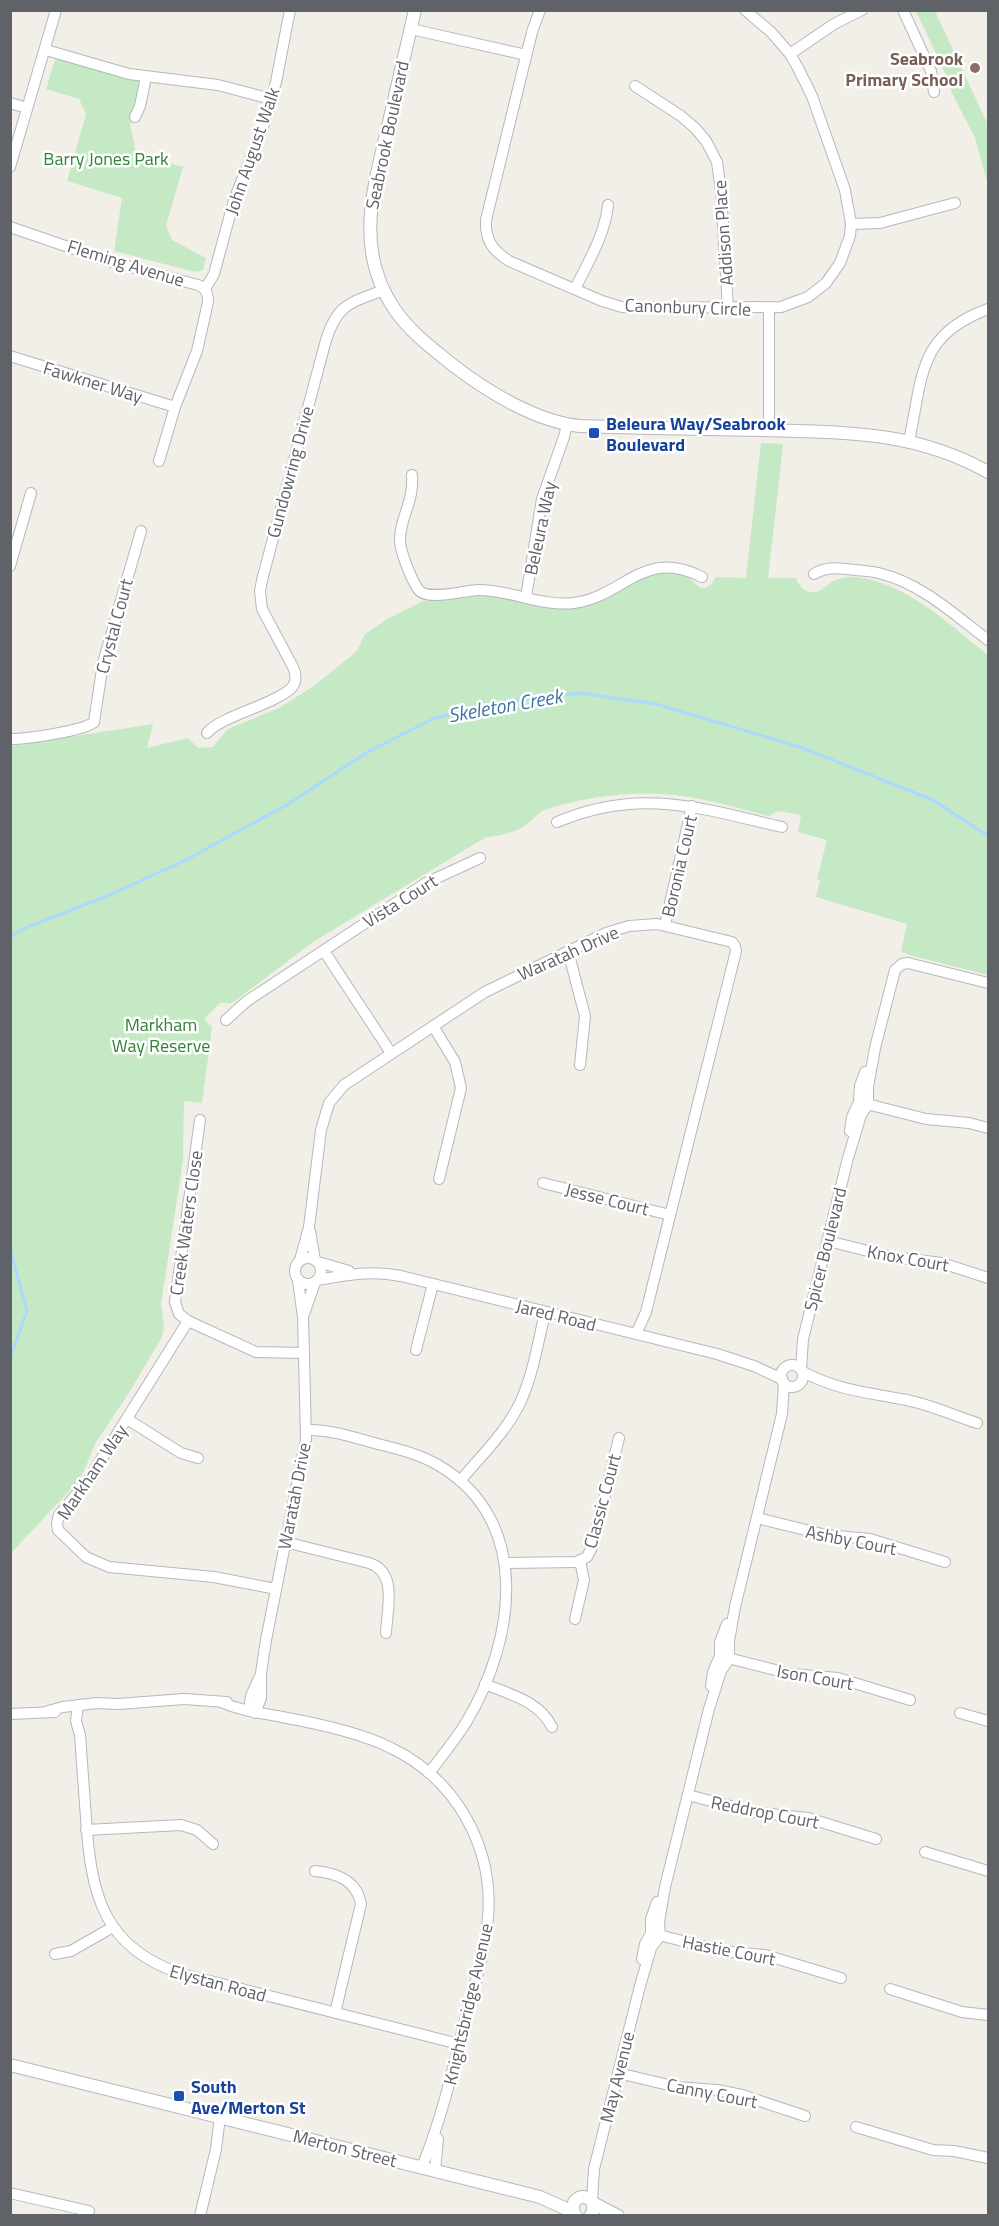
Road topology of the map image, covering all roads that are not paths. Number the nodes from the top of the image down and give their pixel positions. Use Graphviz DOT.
graph roads {
  1 [pos="56,10"];
  2 [pos="290,10"];
  3 [pos="415,10"];
  4 [pos="540,10"];
  5 [pos="746,10"];
  6 [pos="862,10"];
  7 [pos="903,10"];
  8 [pos="411,29"];
  9 [pos="46,50"];
  10 [pos="790,54"];
  11 [pos="526,55"];
  12 [pos="147,77"];
  13 [pos="635,86"];
  14 [pos="934,92"];
  15 [pos="271,99"];
  16 [pos="10,103"];
  17 [pos="27,108"];
  18 [pos="135,117"];
  19 [pos="10,167"];
  20 [pos="955,203"];
  21 [pos="608,205"];
  22 [pos="851,224"];
  23 [pos="10,226"];
  24 [pos="575,288"];
  25 [pos="205,289"];
  26 [pos="384,290"];
  27 [pos="728,309"];
  28 [pos="769,309"];
  29 [pos="988,309"];
  30 [pos="10,356"];
  31 [pos="175,407"];
  32 [pos="567,425"];
  33 [pos="769,431"];
  34 [pos="909,441"];
  35 [pos="159,461"];
  36 [pos="988,472"];
  37 [pos="412,475"];
  38 [pos="31,493"];
  39 [pos="141,531"];
  40 [pos="10,566"];
  41 [pos="814,574"];
  42 [pos="702,577"];
  43 [pos="526,597"];
  44 [pos="988,639"];
  45 [pos="207,733"];
  46 [pos="10,739"];
  47 [pos="692,806"];
  48 [pos="557,822"];
  49 [pos="782,827"];
  50 [pos="480,858"];
  51 [pos="665,925"];
  52 [pos="324,951"];
  53 [pos="568,951"];
  54 [pos="988,983"];
  55 [pos="226,1020"];
  56 [pos="433,1026"];
  57 [pos="391,1053"];
  58 [pos="580,1065"];
  59 [pos="864,1103"];
  60 [pos="200,1120"];
  61 [pos="988,1128"];
  62 [pos="439,1179"];
  63 [pos="543,1183"];
  64 [pos="670,1215"];
  65 [pos="309,1227"];
  66 [pos="828,1241"];
  67 [pos="300,1260"];
  68 [pos="316,1261"];
  69 [pos="356,1273"];
  70 [pos="988,1278"];
  71 [pos="298,1281"];
  72 [pos="316,1281"];
  73 [pos="433,1284"];
  74 [pos="545,1312"];
  75 [pos="303,1317"];
  76 [pos="189,1321"];
  77 [pos="640,1335"];
  78 [pos="803,1339"];
  79 [pos="416,1350"];
  80 [pos="304,1353"];
  81 [pos="754,1366"];
  82 [pos="787,1366"];
  83 [pos="802,1371"];
  84 [pos="783,1381"];
  85 [pos="797,1386"];
  86 [pos="830,1386"];
  87 [pos="782,1414"];
  88 [pos="127,1419"];
  89 [pos="977,1423"];
  90 [pos="306,1430"];
  91 [pos="619,1438"];
  92 [pos="198,1458"];
  93 [pos="460,1480"];
  94 [pos="757,1518"];
  95 [pos="285,1542"];
  96 [pos="580,1561"];
  97 [pos="945,1562"];
  98 [pos="506,1563"];
  99 [pos="276,1589"];
  100 [pos="575,1619"];
  101 [pos="386,1633"];
  102 [pos="725,1657"];
  103 [pos="485,1684"];
  104 [pos="910,1700"];
  105 [pos="253,1708"];
  106 [pos="78,1710"];
  107 [pos="960,1713"];
  108 [pos="10,1714"];
  109 [pos="988,1721"];
  110 [pos="552,1727"];
  111 [pos="429,1773"];
  112 [pos="688,1796"];
  113 [pos="86,1830"];
  114 [pos="876,1839"];
  115 [pos="213,1844"];
  116 [pos="925,1851"];
  117 [pos="315,1871"];
  118 [pos="988,1871"];
  119 [pos="113,1927"];
  120 [pos="655,1934"];
  121 [pos="55,1954"];
  122 [pos="841,1978"];
  123 [pos="890,1989"];
  124 [pos="335,2013"];
  125 [pos="988,2015"];
  126 [pos="459,2044"];
  127 [pos="10,2065"];
  128 [pos="618,2073"];
  129 [pos="804,2116"];
  130 [pos="225,2118"];
  131 [pos="439,2124"];
  132 [pos="856,2127"];
  133 [pos="988,2158"];
  134 [pos="422,2167"];
  135 [pos="435,2170"];
  136 [pos="10,2193"];
  137 [pos="540,2197"];
  138 [pos="588,2206"];
  139 [pos="89,2211"];
  140 [pos="575,2214"];
  141 [pos="200,2216"];
  142 [pos="618,2216"];
  1 -- 9 [label="street"];
  2 -- 15 [label="street, John August Walk"];
  3 -- 8 [label="street, Seabrook Boulevard"];
  4 -- 11 [label="street, Canonbury Circle"];
  5 -- 10 [label="street, Canonbury Circle"];
  6 -- 10 [label="street"];
  7 -- 14 [label="street"];
  8 -- 11 [label="street"];
  8 -- 26 [label="street, Seabrook Boulevard"];
  9 -- 12 [label="street"];
  9 -- 17 [label="street"];
  10 -- 22 [label="street, Canonbury Circle"];
  11 -- 24 [label="street, Canonbury Circle"];
  12 -- 15 [label="street"];
  12 -- 18 [label="street"];
  13 -- 27 [label="street, Addison Place"];
  15 -- 25 [label="street, John August Walk"];
  16 -- 17 [label="street"];
  17 -- 19 [label="street"];
  20 -- 22 [label="street"];
  21 -- 24 [label="street"];
  22 -- 28 [label="street, Canonbury Circle"];
  23 -- 25 [label="street, Fleming Avenue"];
  24 -- 27 [label="street, Canonbury Circle"];
  25 -- 31 [label="street, Fleming Avenue"];
  26 -- 32 [label="street, Seabrook Boulevard"];
  26 -- 45 [label="street, Gundowring Drive"];
  27 -- 28 [label="street, Canonbury Circle"];
  28 -- 33 [label="street"];
  29 -- 34 [label="street"];
  30 -- 31 [label="street, Fawkner Way"];
  31 -- 35 [label="street, Fleming Avenue"];
  32 -- 33 [label="street, Seabrook Boulevard"];
  32 -- 43 [label="street, Beleura Way"];
  33 -- 34 [label="street, Seabrook Boulevard"];
  34 -- 36 [label="street, Seabrook Boulevard"];
  37 -- 43 [label="street"];
  38 -- 40 [label="street"];
  39 -- 46 [label="street, Crystal Court"];
  41 -- 44 [label="street"];
  42 -- 43 [label="street"];
  47 -- 48 [label="street, Boronia Court"];
  47 -- 49 [label="street, Boronia Court"];
  47 -- 51 [label="street, Boronia Court"];
  50 -- 52 [label="street, Vista Court"];
  51 -- 53 [label="street, Waratah Drive"];
  51 -- 64 [label="street, Waratah Drive"];
  52 -- 55 [label="street, Vista Court"];
  52 -- 57 [label="street"];
  53 -- 56 [label="street, Waratah Drive"];
  53 -- 58 [label="street"];
  54 -- 59 [label="street, Spicer Boulevard"];
  56 -- 57 [label="street, Waratah Drive"];
  56 -- 62 [label="street"];
  57 -- 65 [label="street, Waratah Drive"];
  59 -- 61 [label="street"];
  59 -- 66 [label="street, Spicer Boulevard"];
  60 -- 76 [label="street, Creek Waters Close"];
  63 -- 64 [label="street, Jesse Court"];
  64 -- 77 [label="street, Waratah Drive"];
  65 -- 67 [label="street, Waratah Drive"];
  65 -- 68 [label="street, Waratah Drive"];
  66 -- 70 [label="street, Knox Court"];
  66 -- 78 [label="street, Spicer Boulevard"];
  67 -- 68 [label="street"];
  67 -- 71 [label="street"];
  68 -- 69 [label="street, Jared Road"];
  68 -- 72 [label="street"];
  69 -- 72 [label="street, Jared Road"];
  69 -- 73 [label="street, Jared Road"];
  71 -- 72 [label="street"];
  71 -- 75 [label="street, Waratah Drive"];
  72 -- 75 [label="street, Waratah Drive"];
  73 -- 74 [label="street, Jared Road"];
  73 -- 79 [label="street"];
  74 -- 77 [label="street, Jared Road"];
  74 -- 93 [label="street"];
  75 -- 80 [label="street, Waratah Drive"];
  76 -- 80 [label="street"];
  76 -- 88 [label="street, Markham Way"];
  77 -- 81 [label="street, Jared Road"];
  78 -- 82 [label="street, Spicer Boulevard"];
  78 -- 83 [label="street, Spicer Boulevard"];
  80 -- 90 [label="street, Waratah Drive"];
  81 -- 82 [label="street, Jared Road"];
  81 -- 84 [label="street, Jared Road"];
  82 -- 83 [label="street"];
  82 -- 84 [label="street"];
  83 -- 85 [label="street"];
  83 -- 86 [label="street"];
  84 -- 85 [label="street"];
  84 -- 87 [label="street"];
  85 -- 86 [label="street"];
  85 -- 87 [label="street"];
  86 -- 89 [label="street"];
  87 -- 94 [label="street"];
  88 -- 92 [label="street"];
  88 -- 99 [label="street, Markham Way"];
  90 -- 93 [label="street"];
  90 -- 95 [label="street, Waratah Drive"];
  91 -- 96 [label="street, Classic Court"];
  93 -- 98 [label="street"];
  94 -- 97 [label="street, Ashby Court"];
  94 -- 102 [label="street, May Avenue"];
  95 -- 99 [label="street, Waratah Drive"];
  95 -- 101 [label="street"];
  96 -- 98 [label="street, Classic Court"];
  96 -- 100 [label="street, Classic Court"];
  98 -- 103 [label="street"];
  99 -- 105 [label="street, Waratah Drive"];
  102 -- 104 [label="street, Ison Court"];
  102 -- 112 [label="street, May Avenue"];
  103 -- 110 [label="street"];
  103 -- 111 [label="street"];
  105 -- 106 [label="street, Knightsbridge Avenue"];
  105 -- 111 [label="street, Knightsbridge Avenue"];
  106 -- 108 [label="street, Knightsbridge Avenue"];
  106 -- 113 [label="street, Elystan Road"];
  107 -- 109 [label="street"];
  111 -- 126 [label="street, Knightsbridge Avenue"];
  112 -- 114 [label="street, Reddrop Court"];
  112 -- 120 [label="street, May Avenue"];
  113 -- 115 [label="street"];
  113 -- 119 [label="street, Elystan Road"];
  116 -- 118 [label="street"];
  117 -- 124 [label="street"];
  119 -- 121 [label="street"];
  119 -- 124 [label="street, Elystan Road"];
  120 -- 122 [label="street, Hastie Court"];
  120 -- 128 [label="street, May Avenue"];
  123 -- 125 [label="street"];
  124 -- 126 [label="street, Elystan Road"];
  126 -- 131 [label="street, Knightsbridge Avenue"];
  127 -- 130 [label="street, Merton Street"];
  128 -- 129 [label="street, Canny Court"];
  128 -- 138 [label="street, May Avenue"];
  130 -- 134 [label="street, Merton Street"];
  130 -- 141 [label="street"];
  131 -- 134 [label="street, Knightsbridge Avenue"];
  131 -- 135 [label="street, Knightsbridge Avenue"];
  132 -- 133 [label="street"];
  134 -- 135 [label="street, Merton Street"];
  135 -- 137 [label="street, Merton Street"];
  136 -- 139 [label="street"];
  137 -- 138 [label="street, Merton Street"];
  137 -- 140 [label="street, Merton Street"];
  138 -- 140 [label="street"];
  138 -- 142 [label="street, Merton Street"];
}
